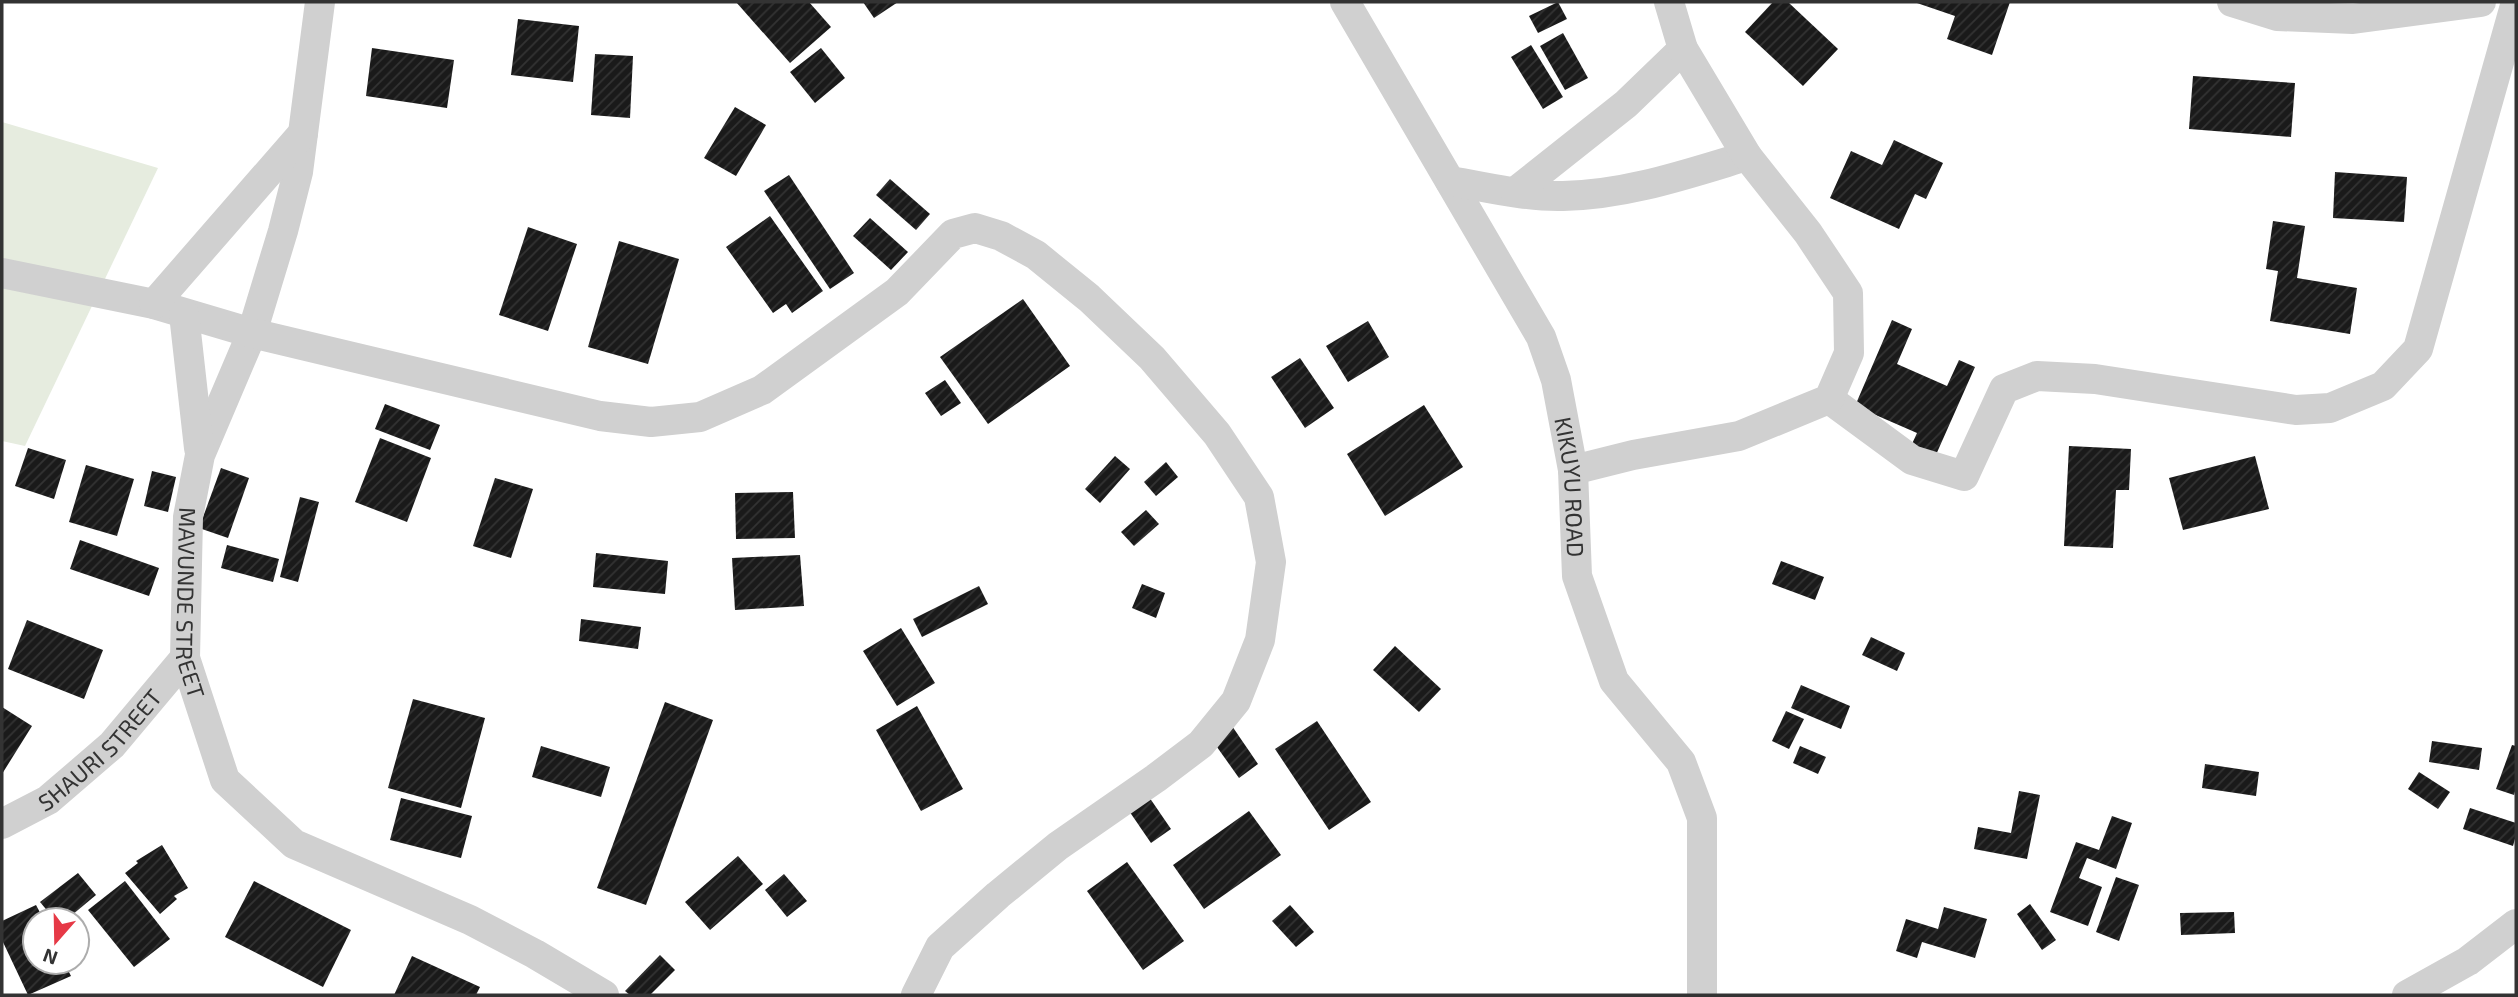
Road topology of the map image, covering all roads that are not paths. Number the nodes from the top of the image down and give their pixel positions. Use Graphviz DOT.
graph roads {
  1 [pos="320,2"];
  2 [pos="1345,2"];
  3 [pos="1669,2"];
  4 [pos="2232,2"];
  5 [pos="2481,2"];
  6 [pos="2516,2"];
  7 [pos="1683,49"];
  8 [pos="303,133"];
  9 [pos="1747,156"];
  10 [pos="1450,181"];
  11 [pos="1515,192"];
  12 [pos="2,273"];
  13 [pos="153,304"];
  14 [pos="184,314"];
  15 [pos="252,333"];
  16 [pos="1829,399"];
  17 [pos="200,455"];
  18 [pos="1573,470"];
  19 [pos="185,658"];
  20 [pos="2,824"];
  21 [pos="2516,924"];
  22 [pos="1697,994"];
  23 [pos="604,995"];
  24 [pos="916,995"];
  25 [pos="2407,995"];
  1 -- 8 [label="street, MAVUNDE STREET"];
  2 -- 10 [label="street, KIKUYU ROAD"];
  3 -- 7 [label="street"];
  4 -- 5 [label="street"];
  6 -- 16 [label="street"];
  7 -- 9 [label="street"];
  7 -- 11 [label="street"];
  8 -- 13 [label="street"];
  8 -- 15 [label="street, MAVUNDE STREET"];
  9 -- 11 [label="street"];
  9 -- 16 [label="street"];
  10 -- 11 [label="street"];
  10 -- 18 [label="street, KIKUYU ROAD"];
  12 -- 13 [label="street"];
  13 -- 14 [label="street"];
  14 -- 15 [label="street"];
  14 -- 17 [label="street"];
  15 -- 17 [label="street, MAVUNDE STREET"];
  15 -- 24 [label="street"];
  16 -- 18 [label="street"];
  17 -- 19 [label="street, MAVUNDE STREET"];
  18 -- 22 [label="street, KIKUYU ROAD"];
  19 -- 20 [label="street, SHAURI STREET"];
  19 -- 23 [label="street, MAVUNDE STREET"];
  21 -- 25 [label="street"];
}
